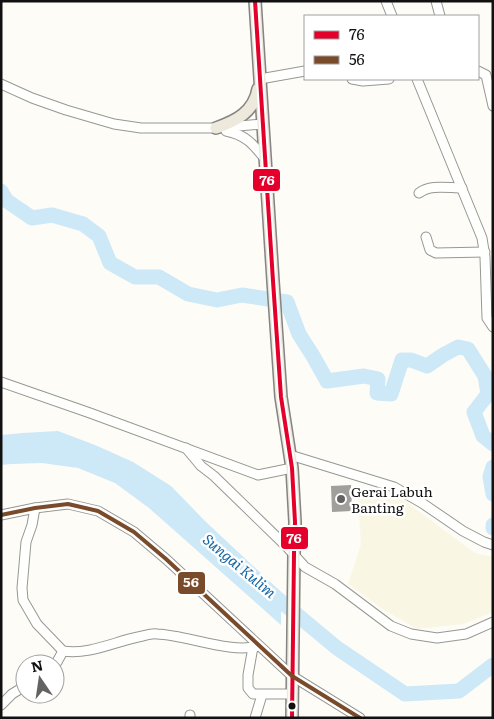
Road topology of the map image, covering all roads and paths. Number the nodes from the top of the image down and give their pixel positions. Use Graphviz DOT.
graph roads {
  1 [pos="255,1"];
  2 [pos="386,1"];
  3 [pos="436,1"];
  4 [pos="392,15"];
  5 [pos="440,15"];
  6 [pos="304,71"];
  7 [pos="479,72"];
  8 [pos="260,79"];
  9 [pos="358,80"];
  10 [pos="376,80"];
  11 [pos="417,80"];
  12 [pos="1,84"];
  13 [pos="493,106"];
  14 [pos="262,124"];
  15 [pos="216,128"];
  16 [pos="265,159"];
  17 [pos="462,188"];
  18 [pos="419,194"];
  19 [pos="426,237"];
  20 [pos="485,252"];
  21 [pos="493,327"];
  22 [pos="1,382"];
  23 [pos="186,448"];
  24 [pos="290,455"];
  25 [pos="292,468"];
  26 [pos="35,508"];
  27 [pos="1,515"];
  28 [pos="493,544"];
  29 [pos="294,554"];
  30 [pos="493,622"];
  31 [pos="256,647"];
  32 [pos="63,651"];
  33 [pos="61,654"];
  34 [pos="292,676"];
  35 [pos="15,692"];
  36 [pos="292,694"];
  37 [pos="262,695"];
  38 [pos="1,705"];
  39 [pos="342,708"];
  40 [pos="255,718"];
  41 [pos="292,718"];
  42 [pos="343,718"];
  43 [pos="360,718"];
  1 -- 8 [label="main road"];
  2 -- 4 [label="street"];
  3 -- 5 [label="street"];
  6 -- 8 [label="street"];
  7 -- 13 [label="street"];
  8 -- 14 [label="main road"];
  8 -- 15 [label="main road"];
  9 -- 10 [label="street"];
  11 -- 17 [label="street"];
  12 -- 15 [label="street"];
  14 -- 15 [label="street"];
  14 -- 16 [label="main road"];
  15 -- 16 [label="street"];
  16 -- 24 [label="main road"];
  17 -- 18 [label="street"];
  17 -- 20 [label="street"];
  19 -- 20 [label="street"];
  20 -- 21 [label="street"];
  22 -- 23 [label="street"];
  23 -- 25 [label="street"];
  23 -- 29 [label="street"];
  24 -- 25 [label="main road"];
  24 -- 28 [label="street"];
  25 -- 29 [label="main road"];
  26 -- 27 [label="street"];
  26 -- 31 [label="street"];
  26 -- 32 [label="street"];
  29 -- 30 [label="street"];
  29 -- 34 [label="main road"];
  31 -- 32 [label="street"];
  31 -- 34 [label="street"];
  31 -- 37 [label="street"];
  32 -- 33 [label="street"];
  34 -- 36 [label="main road"];
  34 -- 39 [label="street"];
  35 -- 38 [label="street"];
  36 -- 37 [label="street"];
  36 -- 41 [label="main road"];
  37 -- 40 [label="street"];
  39 -- 42 [label="street"];
  39 -- 43 [label="street"];
}
